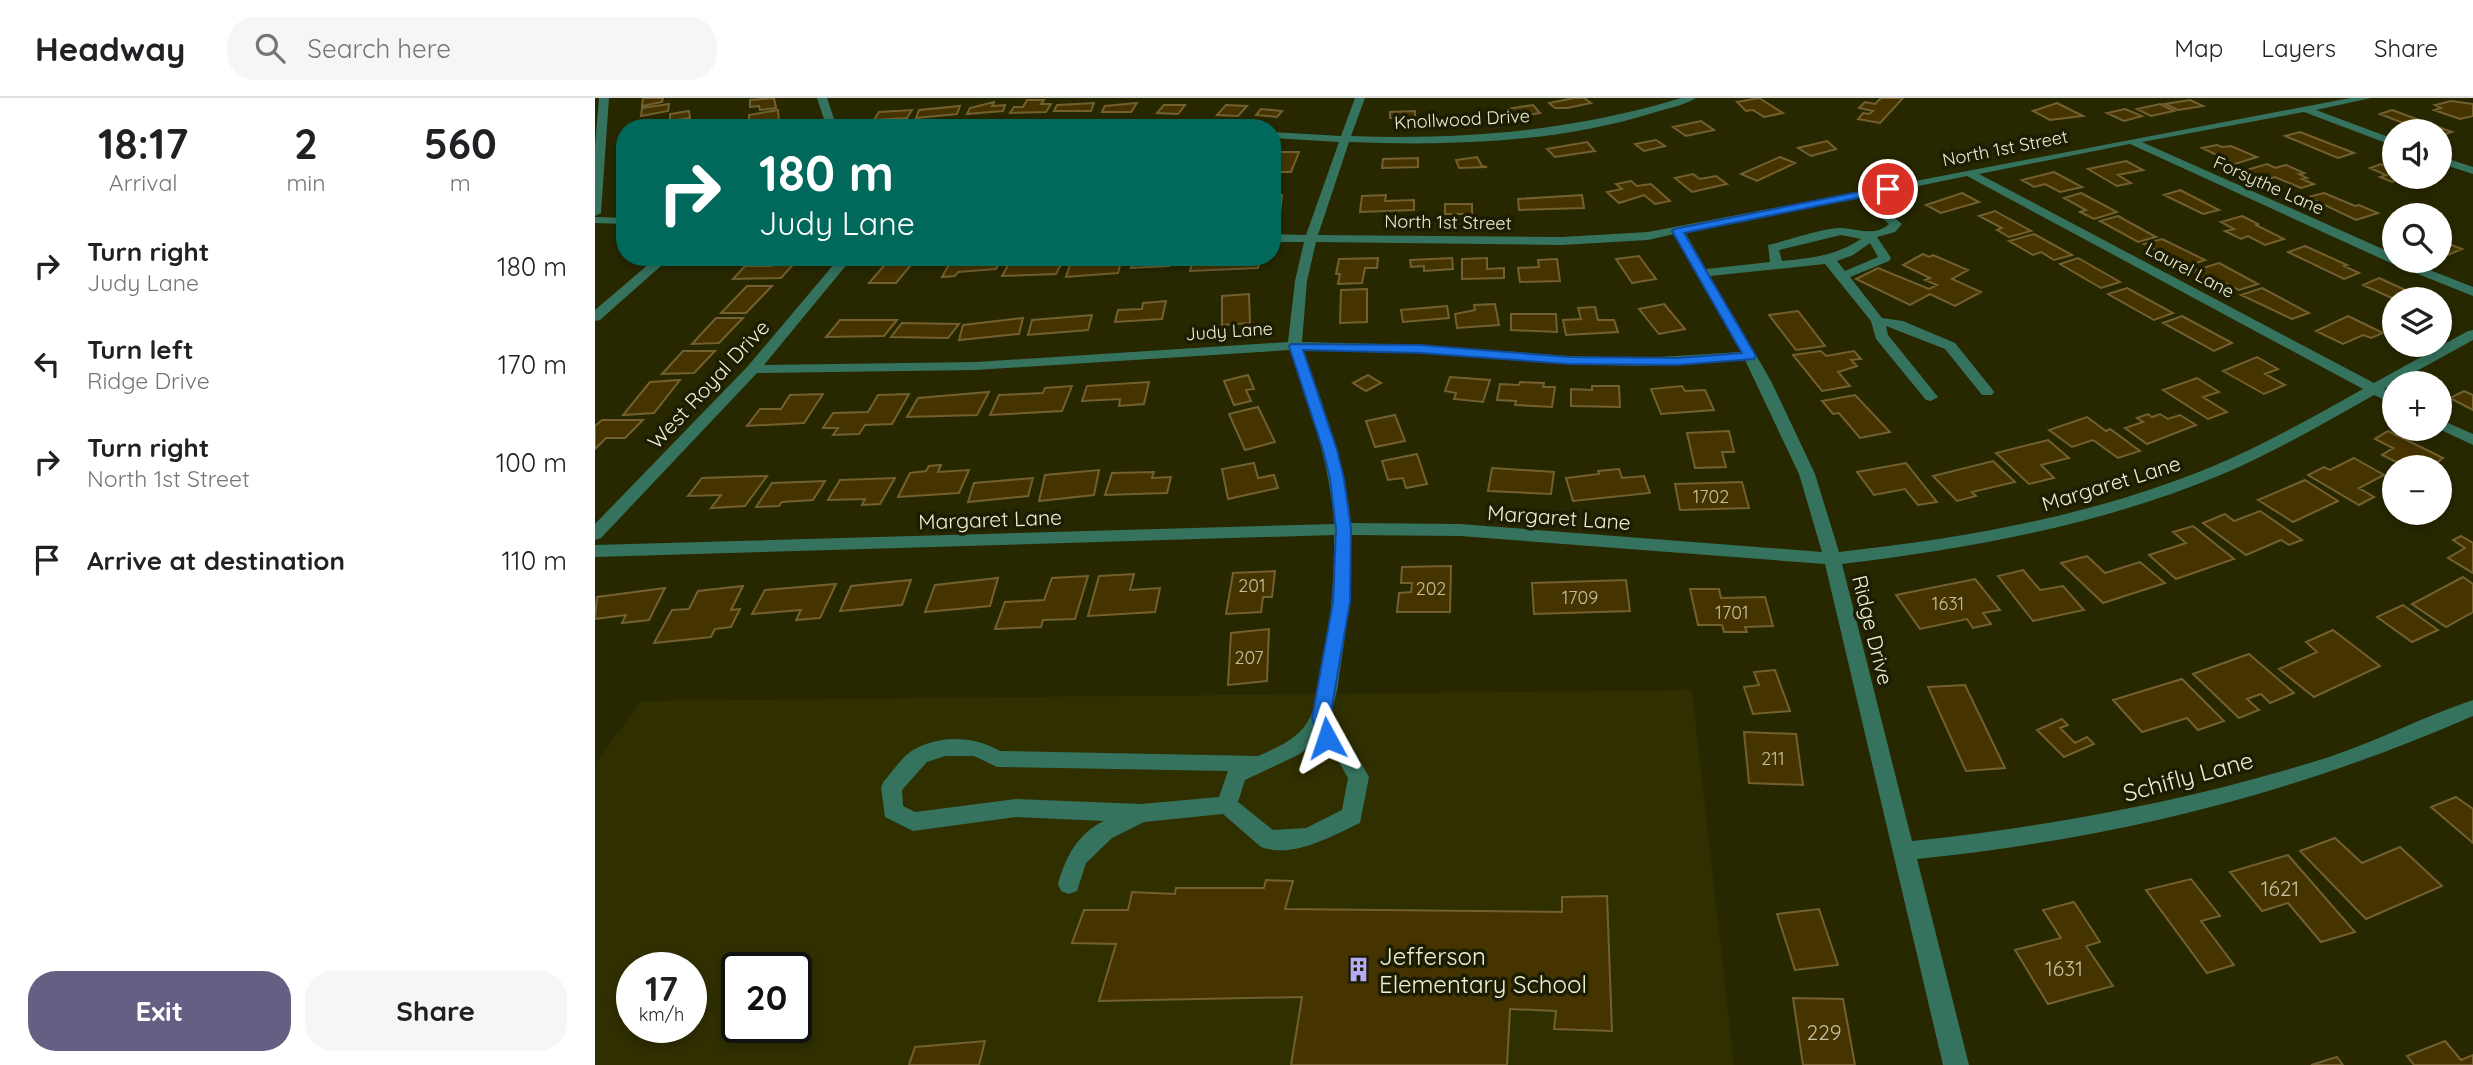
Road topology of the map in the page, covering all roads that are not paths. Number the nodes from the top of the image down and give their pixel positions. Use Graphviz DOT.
graph roads {
  1 [pos="604,98"];
  2 [pos="822,98"];
  3 [pos="1360,98"];
  4 [pos="1691,98"];
  5 [pos="2367,98"];
  6 [pos="2307,110"];
  7 [pos="829,119"];
  8 [pos="1281,136"];
  9 [pos="2382,138"];
  10 [pos="1343,140"];
  11 [pos="2131,141"];
  12 [pos="2452,164"];
  13 [pos="2473,171"];
  14 [pos="1969,173"];
  15 [pos="1861,194"];
  16 [pos="595,213"];
  17 [pos="595,219"];
  18 [pos="616,220"];
  19 [pos="1678,231"];
  20 [pos="1871,236"];
  21 [pos="1281,238"];
  22 [pos="1312,238"];
  23 [pos="2382,254"];
  24 [pos="1828,260"];
  25 [pos="1777,265"];
  26 [pos="654,266"];
  27 [pos="839,266"];
  28 [pos="1702,272"];
  29 [pos="2427,273"];
  30 [pos="1843,276"];
  31 [pos="2473,292"];
  32 [pos="595,317"];
  33 [pos="1878,321"];
  34 [pos="2473,334"];
  35 [pos="1295,346"];
  36 [pos="1750,356"];
  37 [pos="753,369"];
  38 [pos="2372,388"];
  39 [pos="1987,391"];
  40 [pos="2382,393"];
  41 [pos="1931,397"];
  42 [pos="2452,430"];
  43 [pos="2473,440"];
  44 [pos="1343,529"];
  45 [pos="595,534"];
  46 [pos="595,551"];
  47 [pos="1832,559"];
  48 [pos="2473,708"];
  49 [pos="1321,718"];
  50 [pos="1258,763"];
  51 [pos="1227,805"];
  52 [pos="1142,813"];
  53 [pos="1905,851"];
  54 [pos="1069,884"];
  55 [pos="1956,1065"];
  1 -- 16 [label="street"];
  2 -- 7 [label="street"];
  3 -- 10 [label="street"];
  4 -- 10 [label="street, Knollwood Drive"];
  5 -- 6 [label="street, North 1st Street"];
  6 -- 9 [label="street"];
  6 -- 11 [label="street, North 1st Street"];
  8 -- 10 [label="street, Knollwood Drive"];
  10 -- 22 [label="street"];
  11 -- 14 [label="street, North 1st Street"];
  11 -- 23 [label="street, Forsythe Lane"];
  12 -- 13 [label="street"];
  14 -- 15 [label="street, North 1st Street"];
  14 -- 38 [label="street, Laurel Lane"];
  15 -- 19 [label="street, North 1st Street"];
  15 -- 20 [label="street"];
  17 -- 18 [label="street"];
  19 -- 22 [label="street, North 1st Street"];
  19 -- 28 [label="street, Ridge Drive"];
  20 -- 24 [label="street"];
  20 -- 25 [label="street"];
  20 -- 30 [label="street"];
  21 -- 22 [label="street, North 1st Street"];
  22 -- 35 [label="street"];
  24 -- 25 [label="street"];
  24 -- 30 [label="street"];
  25 -- 28 [label="street"];
  26 -- 32 [label="street"];
  27 -- 37 [label="street, West Royal Drive"];
  28 -- 36 [label="street, Ridge Drive"];
  29 -- 31 [label="street, Forsythe Lane"];
  30 -- 33 [label="street"];
  33 -- 39 [label="street"];
  33 -- 41 [label="street"];
  34 -- 38 [label="street, Margaret Lane"];
  35 -- 36 [label="street, Judy Lane"];
  35 -- 37 [label="street, Judy Lane"];
  35 -- 44 [label="street"];
  36 -- 47 [label="street, Ridge Drive"];
  37 -- 45 [label="street, West Royal Drive"];
  38 -- 40 [label="street, Laurel Lane"];
  38 -- 47 [label="street, Margaret Lane"];
  42 -- 43 [label="street"];
  44 -- 46 [label="street, Margaret Lane"];
  44 -- 47 [label="street, Margaret Lane"];
  44 -- 49 [label="street"];
  47 -- 53 [label="street, Ridge Drive"];
  48 -- 53 [label="street, Schifly Lane"];
  49 -- 50 [label="street"];
  49 -- 51 [label="street"];
  50 -- 51 [label="street"];
  50 -- 52 [label="street"];
  51 -- 52 [label="street"];
  52 -- 54 [label="street"];
  53 -- 55 [label="street, Ridge Drive"];
}
